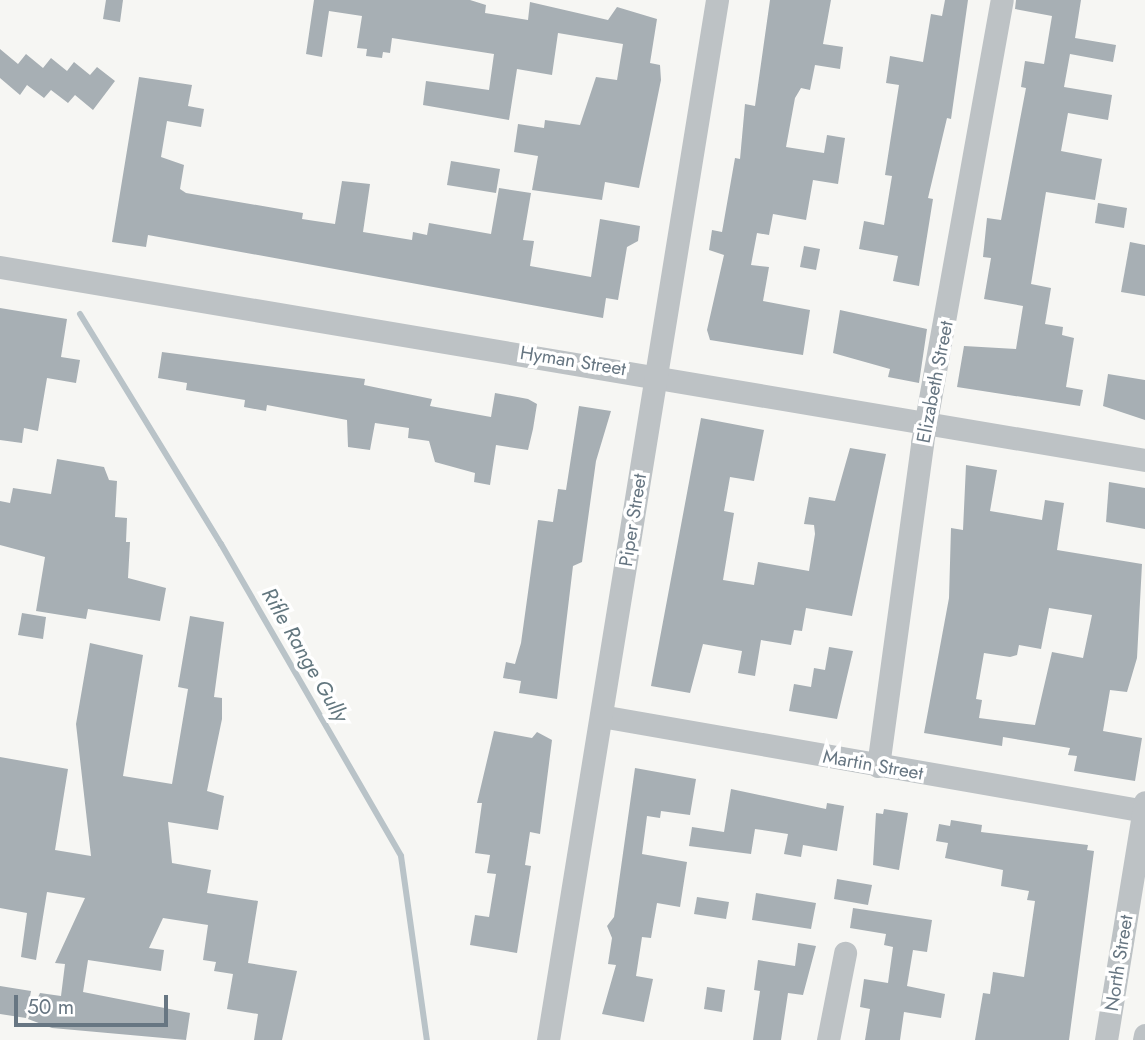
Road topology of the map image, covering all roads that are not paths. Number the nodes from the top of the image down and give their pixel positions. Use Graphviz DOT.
graph roads {
  1 [pos="718,0"];
  2 [pos="1002,0"];
  3 [pos="0,267"];
  4 [pos="656,375"];
  5 [pos="929,423"];
  6 [pos="1145,460"];
  7 [pos="601,716"];
  8 [pos="878,766"];
  9 [pos="1145,808"];
  10 [pos="845,953"];
  11 [pos="548,1040"];
  12 [pos="828,1040"];
  13 [pos="1106,1040"];
  1 -- 4 [label="street, Piper Street"];
  2 -- 5 [label="street, Elizabeth Street"];
  3 -- 4 [label="street, Hyman Street"];
  4 -- 5 [label="street, Hyman Street"];
  4 -- 7 [label="street, Piper Street"];
  5 -- 6 [label="street, Hyman Street"];
  5 -- 8 [label="street, Elizabeth Street"];
  7 -- 8 [label="street, Martin Street"];
  7 -- 11 [label="street, Piper Street"];
  8 -- 9 [label="street, Martin Street"];
  9 -- 13 [label="street, North Street"];
  10 -- 12 [label="street"];
}
